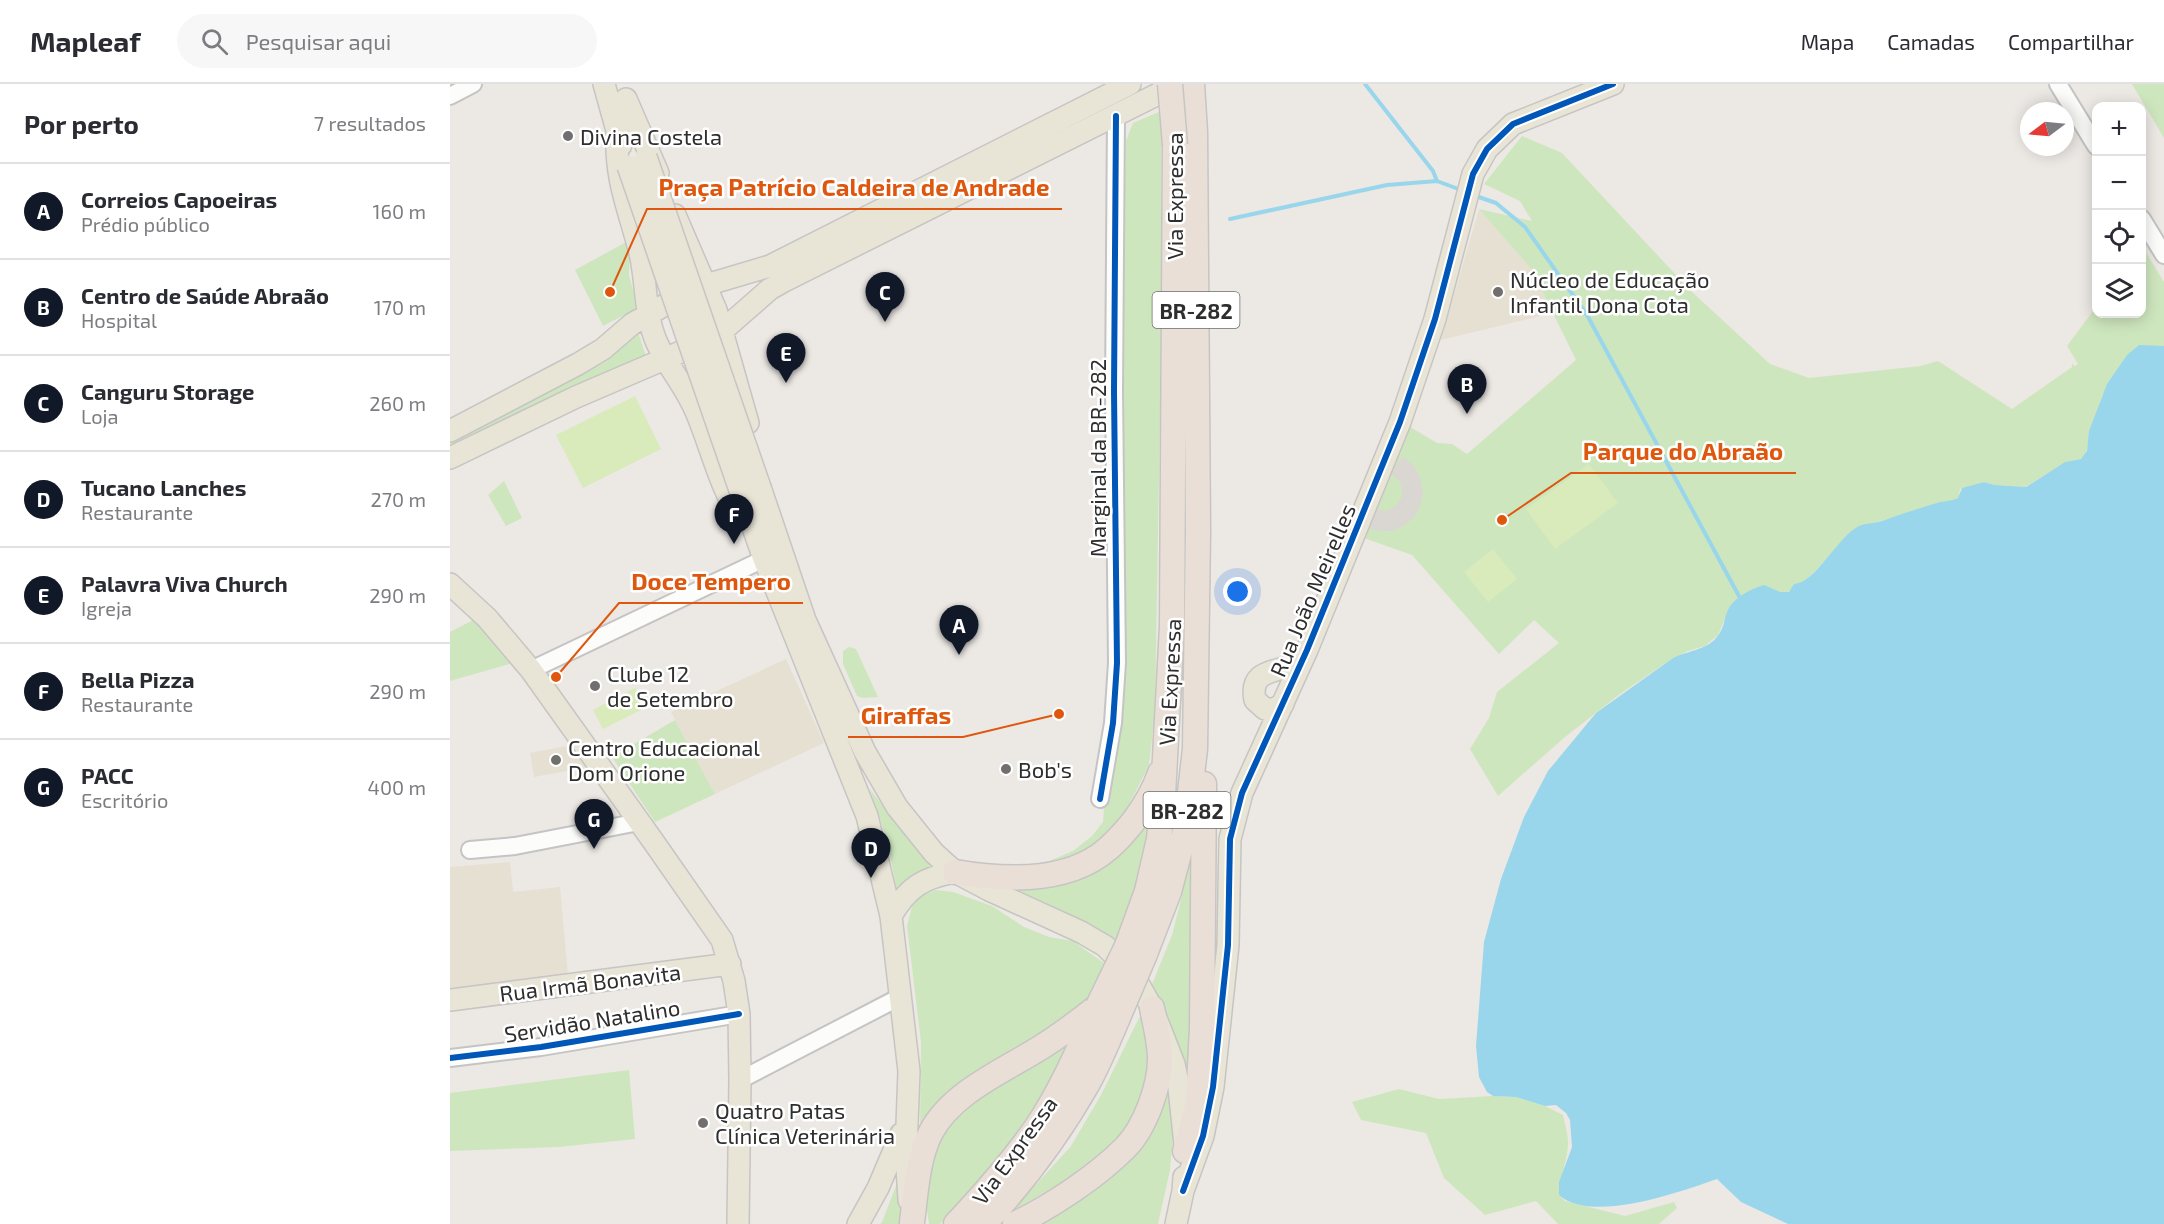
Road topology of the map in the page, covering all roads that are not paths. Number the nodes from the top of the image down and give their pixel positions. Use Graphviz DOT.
graph roads {
  1 [pos="473,84"];
  2 [pos="604,84"];
  3 [pos="1170,84"];
  4 [pos="1178,84"];
  5 [pos="1192,84"];
  6 [pos="1613,84"];
  7 [pos="2058,84"];
  8 [pos="1123,88"];
  9 [pos="623,92"];
  10 [pos="450,96"];
  11 [pos="1116,116"];
  12 [pos="617,133"];
  13 [pos="2092,138"];
  14 [pos="1185,139"];
  15 [pos="637,161"];
  16 [pos="2146,226"];
  17 [pos="2164,255"];
  18 [pos="706,285"];
  19 [pos="648,313"];
  20 [pos="722,331"];
  21 [pos="665,359"];
  22 [pos="450,431"];
  23 [pos="450,458"];
  24 [pos="768,551"];
  25 [pos="450,584"];
  26 [pos="1307,650"];
  27 [pos="1195,659"];
  28 [pos="531,670"];
  29 [pos="1283,704"];
  30 [pos="1165,760"];
  31 [pos="1100,799"];
  32 [pos="639,822"];
  33 [pos="470,850"];
  34 [pos="956,872"];
  35 [pos="891,916"];
  36 [pos="1136,950"];
  37 [pos="730,964"];
  38 [pos="900,997"];
  39 [pos="450,1000"];
  40 [pos="1152,1008"];
  41 [pos="1108,1013"];
  42 [pos="739,1014"];
  43 [pos="450,1058"];
  44 [pos="740,1080"];
  45 [pos="908,1116"];
  46 [pos="1185,1151"];
  47 [pos="1183,1191"];
  48 [pos="912,1223"];
  49 [pos="738,1224"];
  50 [pos="858,1224"];
  51 [pos="956,1224"];
  52 [pos="984,1224"];
  53 [pos="1015,1224"];
  54 [pos="1176,1224"];
  1 -- 10 [label="street"];
  2 -- 12 [label="main road"];
  3 -- 14 [label="highway, Via Expressa / BR-282, bridge"];
  4 -- 11 [label="main road"];
  5 -- 14 [label="highway, Via Expressa / BR-282"];
  6 -- 26 [label="main road, Rua João Meirelles"];
  7 -- 13 [label="street"];
  8 -- 11 [label="main road"];
  8 -- 18 [label="main road"];
  9 -- 15 [label="main road"];
  9 -- 18 [label="main road"];
  11 -- 20 [label="main road"];
  11 -- 31 [label="street, Marginal da BR-282"];
  12 -- 15 [label="main road"];
  12 -- 19 [label="main road"];
  14 -- 27 [label="highway, Via Expressa / BR-282"];
  14 -- 30 [label="highway, Via Expressa / BR-282"];
  15 -- 24 [label="main road, bridge"];
  16 -- 17 [label="street"];
  18 -- 19 [label="main road"];
  18 -- 20 [label="main road"];
  19 -- 21 [label="main road"];
  19 -- 22 [label="main road"];
  20 -- 21 [label="main road"];
  20 -- 24 [label="main road"];
  21 -- 23 [label="main road"];
  21 -- 24 [label="main road"];
  24 -- 28 [label="street"];
  24 -- 34 [label="main road"];
  24 -- 35 [label="main road"];
  25 -- 28 [label="main road"];
  26 -- 29 [label="main road, Rua João Meirelles"];
  26 -- 29 [label="main road"];
  27 -- 36 [label="highway, Via Expressa / BR-282"];
  27 -- 46 [label="highway"];
  28 -- 32 [label="main road"];
  29 -- 47 [label="main road, Rua João Meirelles"];
  30 -- 34 [label="highway"];
  30 -- 36 [label="highway, Via Expressa / BR-282"];
  32 -- 33 [label="street"];
  32 -- 37 [label="main road"];
  34 -- 35 [label="main road"];
  34 -- 40 [label="main road"];
  35 -- 38 [label="main road"];
  36 -- 41 [label="highway, Via Expressa / BR-282, bridge"];
  37 -- 39 [label="main road, Rua Irmã Bonavita"];
  37 -- 42 [label="main road"];
  38 -- 44 [label="street"];
  38 -- 45 [label="main road"];
  40 -- 46 [label="main road"];
  40 -- 53 [label="highway"];
  41 -- 48 [label="highway"];
  41 -- 51 [label="highway, Via Expressa / BR-282"];
  41 -- 52 [label="highway, Via Expressa / BR-282"];
  42 -- 43 [label="street, Servidão Natalino"];
  42 -- 44 [label="main road"];
  44 -- 49 [label="main road"];
  45 -- 48 [label="main road"];
  45 -- 50 [label="main road"];
  46 -- 47 [label="main road"];
  47 -- 54 [label="main road"];
}
